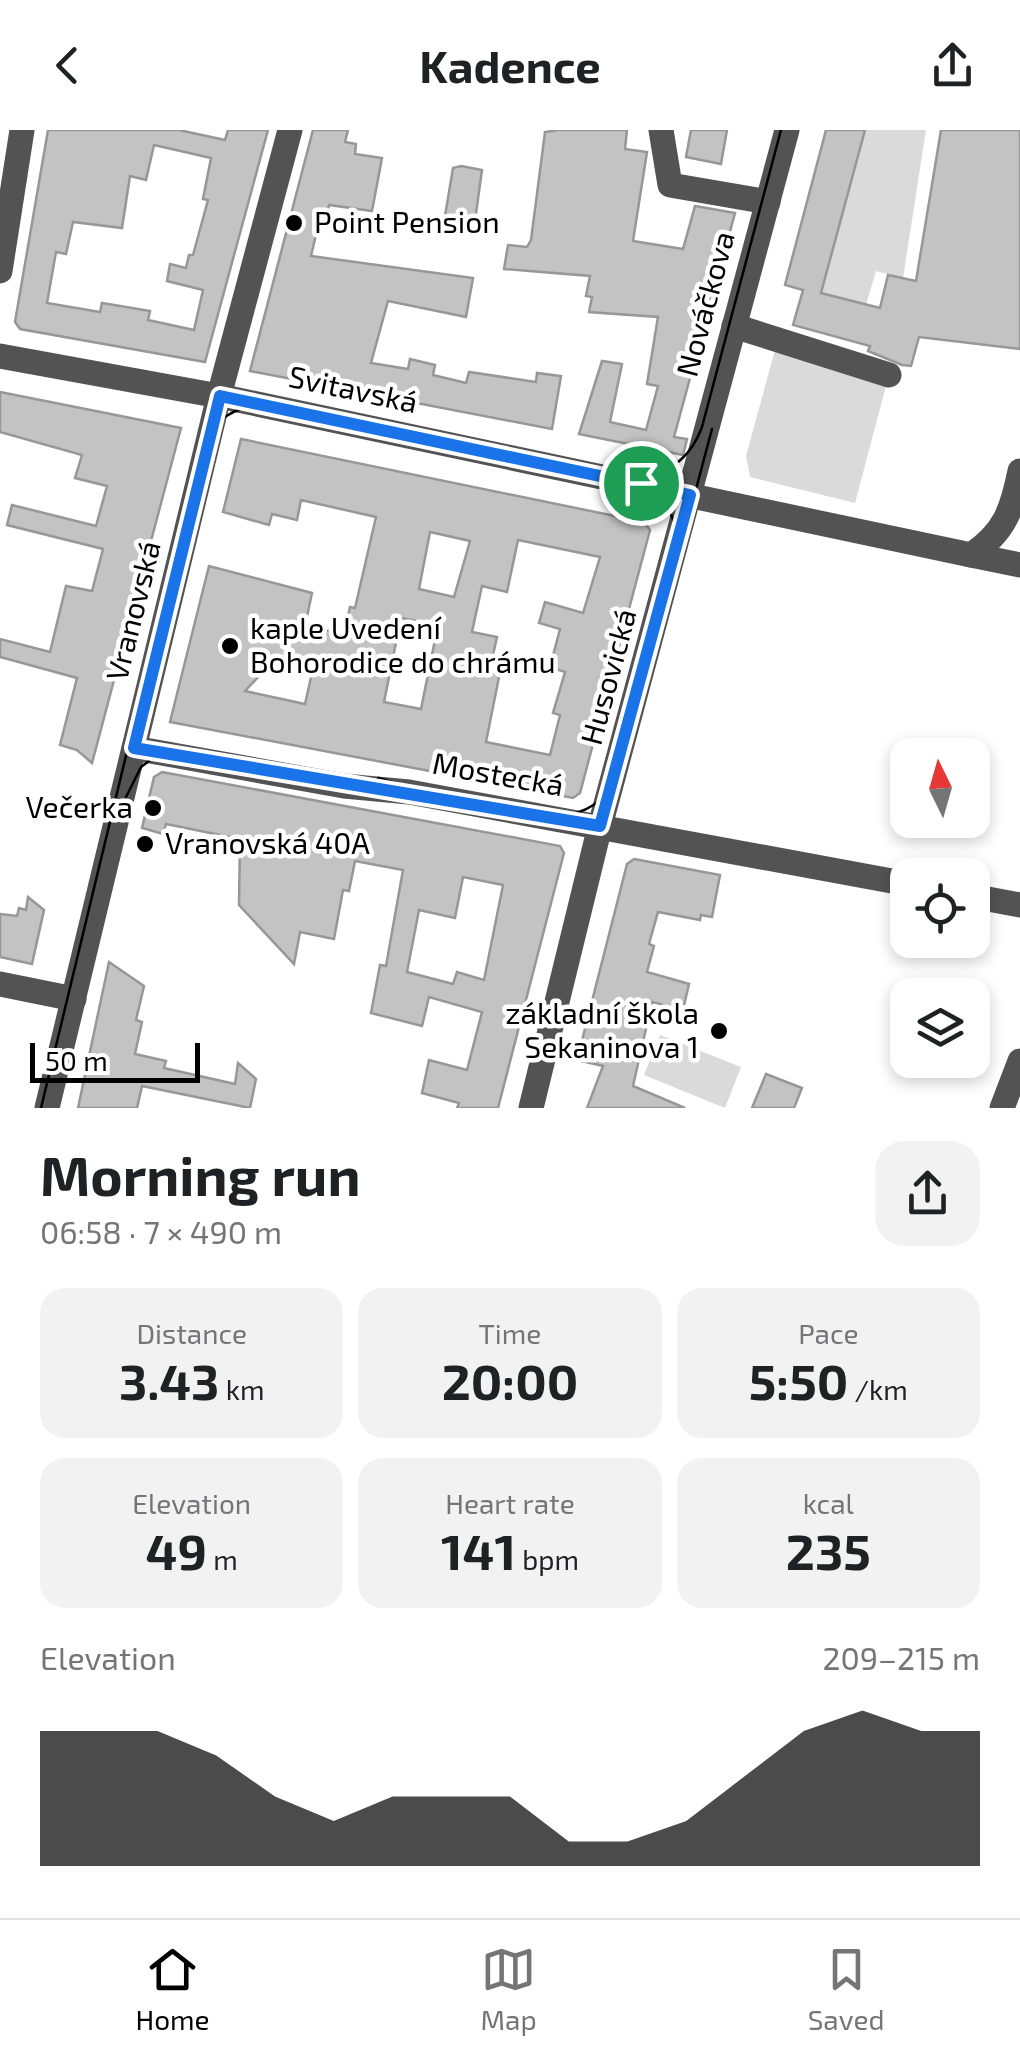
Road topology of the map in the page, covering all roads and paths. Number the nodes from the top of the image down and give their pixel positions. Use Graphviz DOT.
graph roads {
  1 [pos="22,130"];
  2 [pos="290,130"];
  3 [pos="661,130"];
  4 [pos="787,130"];
  5 [pos="768,202"];
  6 [pos="0,271"];
  7 [pos="734,326"];
  8 [pos="0,356"];
  9 [pos="889,375"];
  10 [pos="220,396"];
  11 [pos="1020,471"];
  12 [pos="690,495"];
  13 [pos="971,555"];
  14 [pos="1020,565"];
  15 [pos="142,750"];
  16 [pos="600,826"];
  17 [pos="890,881"];
  18 [pos="990,899"];
  19 [pos="1020,905"];
  20 [pos="0,984"];
  21 [pos="74,998"];
  22 [pos="1020,1061"];
  23 [pos="46,1108"];
  24 [pos="531,1108"];
  25 [pos="1002,1108"];
  1 -- 6 [label="street"];
  2 -- 10 [label="street, Vranovská"];
  3 -- 5 [label="street"];
  4 -- 5 [label="street, Nováčkova"];
  5 -- 7 [label="street, Nováčkova"];
  7 -- 9 [label="street"];
  7 -- 12 [label="street, Nováčkova"];
  8 -- 10 [label="street, Svitavská"];
  10 -- 12 [label="street, Svitavská"];
  10 -- 15 [label="street, Vranovská"];
  11 -- 13 [label="street"];
  12 -- 13 [label="street, Svitavská"];
  12 -- 16 [label="street, Husovická"];
  13 -- 14 [label="street, Svitavská"];
  15 -- 16 [label="street, Mostecká"];
  15 -- 21 [label="street, Vranovská"];
  16 -- 17 [label="street, Mostecká"];
  16 -- 24 [label="street, Husovická"];
  18 -- 19 [label="street"];
  20 -- 21 [label="street"];
  21 -- 23 [label="street, Vranovská"];
  22 -- 25 [label="street"];
}
